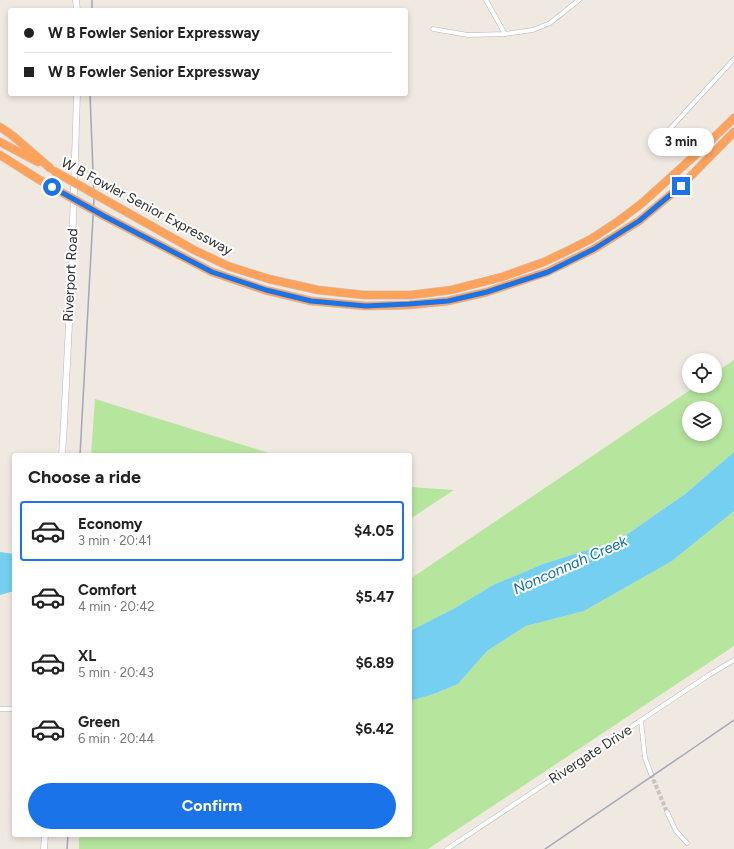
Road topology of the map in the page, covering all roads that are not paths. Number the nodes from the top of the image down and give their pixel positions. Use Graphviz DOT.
graph roads {
  1 [pos="486,0"];
  2 [pos="579,0"];
  3 [pos="433,29"];
  4 [pos="505,34"];
  5 [pos="734,59"];
  6 [pos="77,96"];
  7 [pos="733,119"];
  8 [pos="0,127"];
  9 [pos="667,132"];
  10 [pos="734,132"];
  11 [pos="2,143"];
  12 [pos="0,155"];
  13 [pos="0,161"];
  14 [pos="52,170"];
  15 [pos="38,179"];
  16 [pos="62,453"];
  17 [pos="734,660"];
  18 [pos="0,709"];
  19 [pos="12,709"];
  20 [pos="641,721"];
  21 [pos="651,774"];
  22 [pos="666,812"];
  23 [pos="45,837"];
  24 [pos="687,843"];
  25 [pos="44,849"];
  26 [pos="447,849"];
  1 -- 4 [label="street"];
  2 -- 4 [label="street"];
  3 -- 4 [label="street"];
  5 -- 9 [label="street"];
  6 -- 16 [label="main road, Riverport Road"];
  7 -- 14 [label="highway, W B Fowler Senior Expressway, bridge"];
  8 -- 14 [label="highway"];
  10 -- 15 [label="highway, W B Fowler Senior Expressway, bridge"];
  11 -- 14 [label="highway, W B Fowler Senior Expressway"];
  12 -- 15 [label="highway, W B Fowler Senior Expressway"];
  13 -- 15 [label="highway"];
  17 -- 20 [label="street, Rivergate Drive"];
  18 -- 19 [label="street"];
  20 -- 21 [label="street"];
  20 -- 26 [label="street, Rivergate Drive"];
  22 -- 24 [label="street"];
  23 -- 25 [label="main road"];
}
